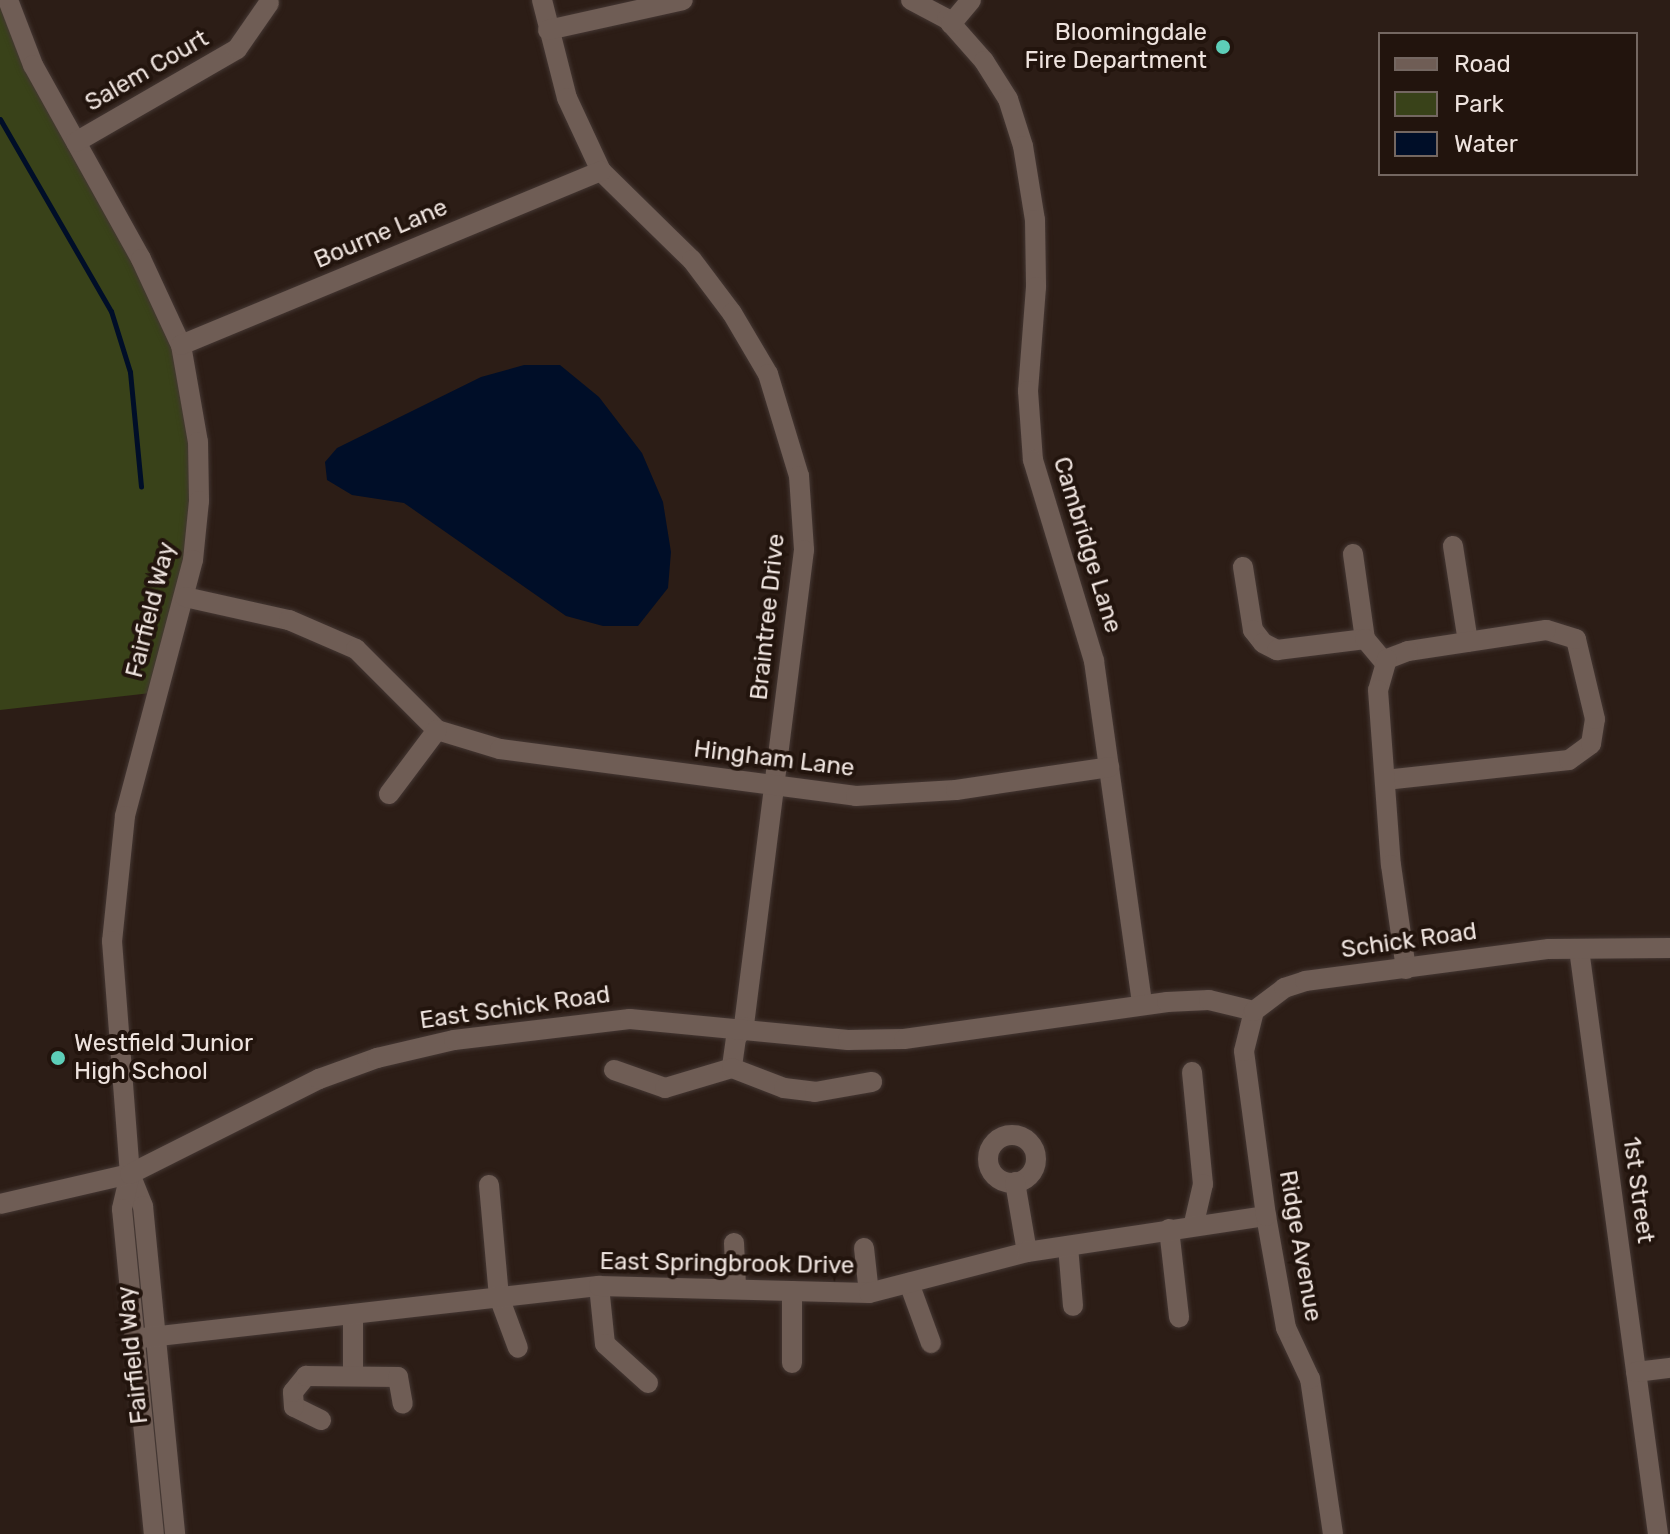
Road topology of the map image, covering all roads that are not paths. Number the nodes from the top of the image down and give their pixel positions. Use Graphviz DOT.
graph roads {
  1 [pos="8,0"];
  2 [pos="542,0"];
  3 [pos="683,0"];
  4 [pos="911,0"];
  5 [pos="971,0"];
  6 [pos="269,3"];
  7 [pos="951,24"];
  8 [pos="548,30"];
  9 [pos="76,142"];
  10 [pos="601,171"];
  11 [pos="181,345"];
  12 [pos="1453,546"];
  13 [pos="1353,554"];
  14 [pos="1243,567"];
  15 [pos="185,597"];
  16 [pos="1365,639"];
  17 [pos="1468,642"];
  18 [pos="1385,663"];
  19 [pos="437,730"];
  20 [pos="1109,767"];
  21 [pos="1385,780"];
  22 [pos="775,788"];
  23 [pos="389,794"];
  24 [pos="1670,948"];
  25 [pos="1579,949"];
  26 [pos="1406,969"];
  27 [pos="1142,1004"];
  28 [pos="1254,1011"];
  29 [pos="744,1027"];
  30 [pos="732,1068"];
  31 [pos="614,1070"];
  32 [pos="1192,1072"];
  33 [pos="872,1082"];
  34 [pos="130,1174"];
  35 [pos="1015,1182"];
  36 [pos="489,1185"];
  37 [pos="0,1204"];
  38 [pos="1266,1216"];
  39 [pos="1194,1223"];
  40 [pos="1169,1229"];
  41 [pos="734,1243"];
  42 [pos="1068,1246"];
  43 [pos="864,1248"];
  44 [pos="1027,1252"];
  45 [pos="909,1283"];
  46 [pos="599,1286"];
  47 [pos="736,1286"];
  48 [pos="792,1291"];
  49 [pos="869,1293"];
  50 [pos="499,1297"];
  51 [pos="1073,1306"];
  52 [pos="353,1314"];
  53 [pos="1179,1317"];
  54 [pos="158,1337"];
  55 [pos="133,1339"];
  56 [pos="931,1343"];
  57 [pos="518,1348"];
  58 [pos="792,1363"];
  59 [pos="1670,1368"];
  60 [pos="1636,1372"];
  61 [pos="353,1375"];
  62 [pos="648,1383"];
  63 [pos="403,1404"];
  64 [pos="321,1420"];
  65 [pos="154,1534"];
  66 [pos="175,1534"];
  67 [pos="1333,1534"];
  68 [pos="1658,1534"];
  1 -- 9 [label="street, Fairfield Way"];
  2 -- 8 [label="street, Braintree Drive"];
  3 -- 8 [label="street"];
  4 -- 7 [label="street, Cambridge Lane"];
  5 -- 7 [label="street"];
  6 -- 9 [label="street, Salem Court"];
  7 -- 20 [label="street, Cambridge Lane"];
  8 -- 10 [label="street, Braintree Drive"];
  9 -- 11 [label="street, Fairfield Way"];
  10 -- 11 [label="street, Bourne Lane"];
  10 -- 22 [label="street, Braintree Drive"];
  11 -- 15 [label="street, Fairfield Way"];
  12 -- 17 [label="street"];
  13 -- 16 [label="street"];
  14 -- 16 [label="street"];
  15 -- 19 [label="street, Hingham Lane"];
  15 -- 34 [label="street, Fairfield Way"];
  16 -- 18 [label="street"];
  17 -- 18 [label="street"];
  17 -- 21 [label="street"];
  18 -- 21 [label="street"];
  19 -- 22 [label="street, Hingham Lane"];
  19 -- 23 [label="street"];
  20 -- 22 [label="street, Hingham Lane"];
  20 -- 27 [label="street, Cambridge Lane"];
  21 -- 26 [label="street"];
  22 -- 29 [label="street, Braintree Drive"];
  24 -- 25 [label="street"];
  25 -- 26 [label="street, Schick Road"];
  25 -- 60 [label="street, 1st Street"];
  26 -- 28 [label="street, Schick Road"];
  27 -- 28 [label="street, East Schick Road"];
  27 -- 29 [label="street, East Schick Road"];
  28 -- 38 [label="street, Ridge Avenue"];
  29 -- 30 [label="street, Braintree Drive"];
  29 -- 34 [label="street, East Schick Road"];
  30 -- 31 [label="street"];
  30 -- 33 [label="street"];
  32 -- 39 [label="street"];
  34 -- 37 [label="street, East Schick Road"];
  34 -- 54 [label="street, Fairfield Way"];
  34 -- 55 [label="street, Fairfield Way"];
  35 -- 44 [label="street"];
  36 -- 50 [label="street"];
  38 -- 39 [label="street, East Springbrook Drive"];
  38 -- 67 [label="street, Ridge Avenue"];
  39 -- 40 [label="street, East Springbrook Drive"];
  40 -- 42 [label="street, East Springbrook Drive"];
  40 -- 53 [label="street"];
  41 -- 47 [label="street"];
  42 -- 44 [label="street, East Springbrook Drive"];
  42 -- 51 [label="street"];
  43 -- 49 [label="street"];
  44 -- 45 [label="street, East Springbrook Drive"];
  45 -- 49 [label="street, East Springbrook Drive"];
  45 -- 56 [label="street"];
  46 -- 47 [label="street, East Springbrook Drive"];
  46 -- 50 [label="street, East Springbrook Drive"];
  46 -- 62 [label="street"];
  47 -- 48 [label="street, East Springbrook Drive"];
  48 -- 49 [label="street, East Springbrook Drive"];
  48 -- 58 [label="street"];
  50 -- 52 [label="street, East Springbrook Drive"];
  50 -- 57 [label="street"];
  52 -- 54 [label="street, East Springbrook Drive"];
  52 -- 61 [label="street"];
  54 -- 55 [label="street, East Springbrook Drive"];
  54 -- 66 [label="street, Fairfield Way"];
  55 -- 65 [label="street, Fairfield Way"];
  59 -- 60 [label="street"];
  60 -- 68 [label="street, 1st Street"];
  61 -- 63 [label="street"];
  61 -- 64 [label="street"];
}
